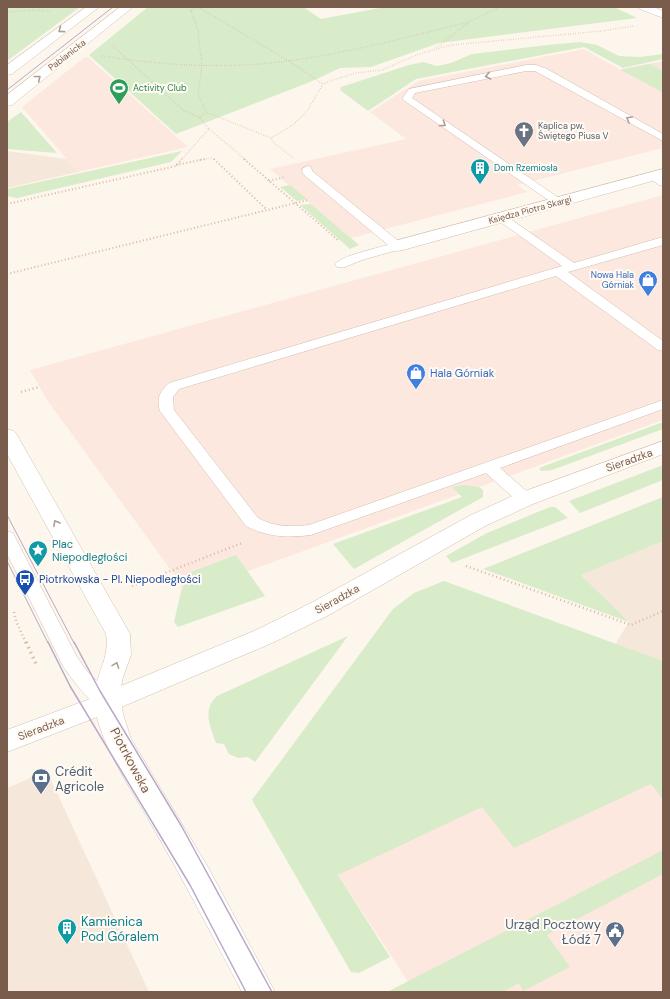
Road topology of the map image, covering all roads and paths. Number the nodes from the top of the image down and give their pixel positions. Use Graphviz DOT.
graph roads {
  1 [pos="93,7"];
  2 [pos="127,7"];
  3 [pos="190,7"];
  4 [pos="197,7"];
  5 [pos="499,7"];
  6 [pos="644,7"];
  7 [pos="53,11"];
  8 [pos="191,11"];
  9 [pos="7,12"];
  10 [pos="663,15"];
  11 [pos="469,22"];
  12 [pos="113,46"];
  13 [pos="435,49"];
  14 [pos="99,55"];
  15 [pos="129,59"];
  16 [pos="289,61"];
  17 [pos="202,65"];
  18 [pos="7,71"];
  19 [pos="323,84"];
  20 [pos="7,102"];
  21 [pos="206,112"];
  22 [pos="200,118"];
  23 [pos="209,129"];
  24 [pos="271,138"];
  25 [pos="663,138"];
  26 [pos="176,166"];
  27 [pos="307,169"];
  28 [pos="282,177"];
  29 [pos="659,177"];
  30 [pos="268,181"];
  31 [pos="308,200"];
  32 [pos="7,201"];
  33 [pos="15,202"];
  34 [pos="558,202"];
  35 [pos="295,203"];
  36 [pos="7,204"];
  37 [pos="267,210"];
  38 [pos="502,218"];
  39 [pos="663,241"];
  40 [pos="397,246"];
  41 [pos="358,257"];
  42 [pos="340,264"];
  43 [pos="572,267"];
  44 [pos="558,271"];
  45 [pos="7,274"];
  46 [pos="663,347"];
  47 [pos="39,387"];
  48 [pos="21,392"];
  49 [pos="663,404"];
  50 [pos="7,435"];
  51 [pos="663,447"];
  52 [pos="488,466"];
  53 [pos="525,499"];
  54 [pos="273,531"];
  55 [pos="7,537"];
  56 [pos="466,566"];
  57 [pos="132,586"];
  58 [pos="14,608"];
  59 [pos="663,611"];
  60 [pos="36,664"];
  61 [pos="106,702"];
  62 [pos="7,741"];
  63 [pos="259,992"];
  1 -- 18 [label="street, one-way"];
  20 -- 2 [label="street, Pabianicka, one-way"];
  3 -- 8 [label="path"];
  4 -- 8 [label="path"];
  4 -- 16 [label="path"];
  5 -- 11 [label="path"];
  6 -- 10 [label="street"];
  7 -- 9 [label="path"];
  8 -- 17 [label="path"];
  11 -- 13 [label="path"];
  11 -- 16 [label="path"];
  12 -- 15 [label="path"];
  14 -- 15 [label="path"];
  15 -- 17 [label="path"];
  15 -- 22 [label="path"];
  16 -- 17 [label="path"];
  16 -- 19 [label="path"];
  17 -- 21 [label="path"];
  21 -- 22 [label="path"];
  21 -- 24 [label="path"];
  22 -- 23 [label="path"];
  23 -- 26 [label="path"];
  23 -- 30 [label="path"];
  25 -- 34 [label="lane, one-way"];
  26 -- 33 [label="path"];
  26 -- 37 [label="path"];
  27 -- 40 [label="lane"];
  28 -- 30 [label="path"];
  29 -- 34 [label="street, Księdza Piotra Skargi"];
  30 -- 35 [label="path"];
  31 -- 35 [label="path"];
  32 -- 33 [label="path"];
  33 -- 36 [label="path"];
  34 -- 38 [label="street, Księdza Piotra Skargi"];
  35 -- 37 [label="path"];
  35 -- 41 [label="path"];
  37 -- 45 [label="path"];
  38 -- 40 [label="street, Księdza Piotra Skargi"];
  38 -- 43 [label="lane"];
  39 -- 43 [label="lane"];
  40 -- 41 [label="lane"];
  41 -- 42 [label="lane"];
  43 -- 44 [label="lane"];
  44 -- 46 [label="lane"];
  44 -- 54 [label="lane"];
  47 -- 48 [label="path"];
  49 -- 52 [label="lane"];
  61 -- 50 [label="street, Piotrkowska, one-way"];
  51 -- 53 [label="street, Sieradzka"];
  52 -- 53 [label="lane"];
  52 -- 54 [label="lane"];
  53 -- 61 [label="street, Sieradzka"];
  54 -- 57 [label="path"];
  55 -- 61 [label="lane"];
  56 -- 59 [label="path"];
  58 -- 60 [label="path"];
  61 -- 62 [label="street, Sieradzka"];
  61 -- 63 [label="street, Piotrkowska"];
}
